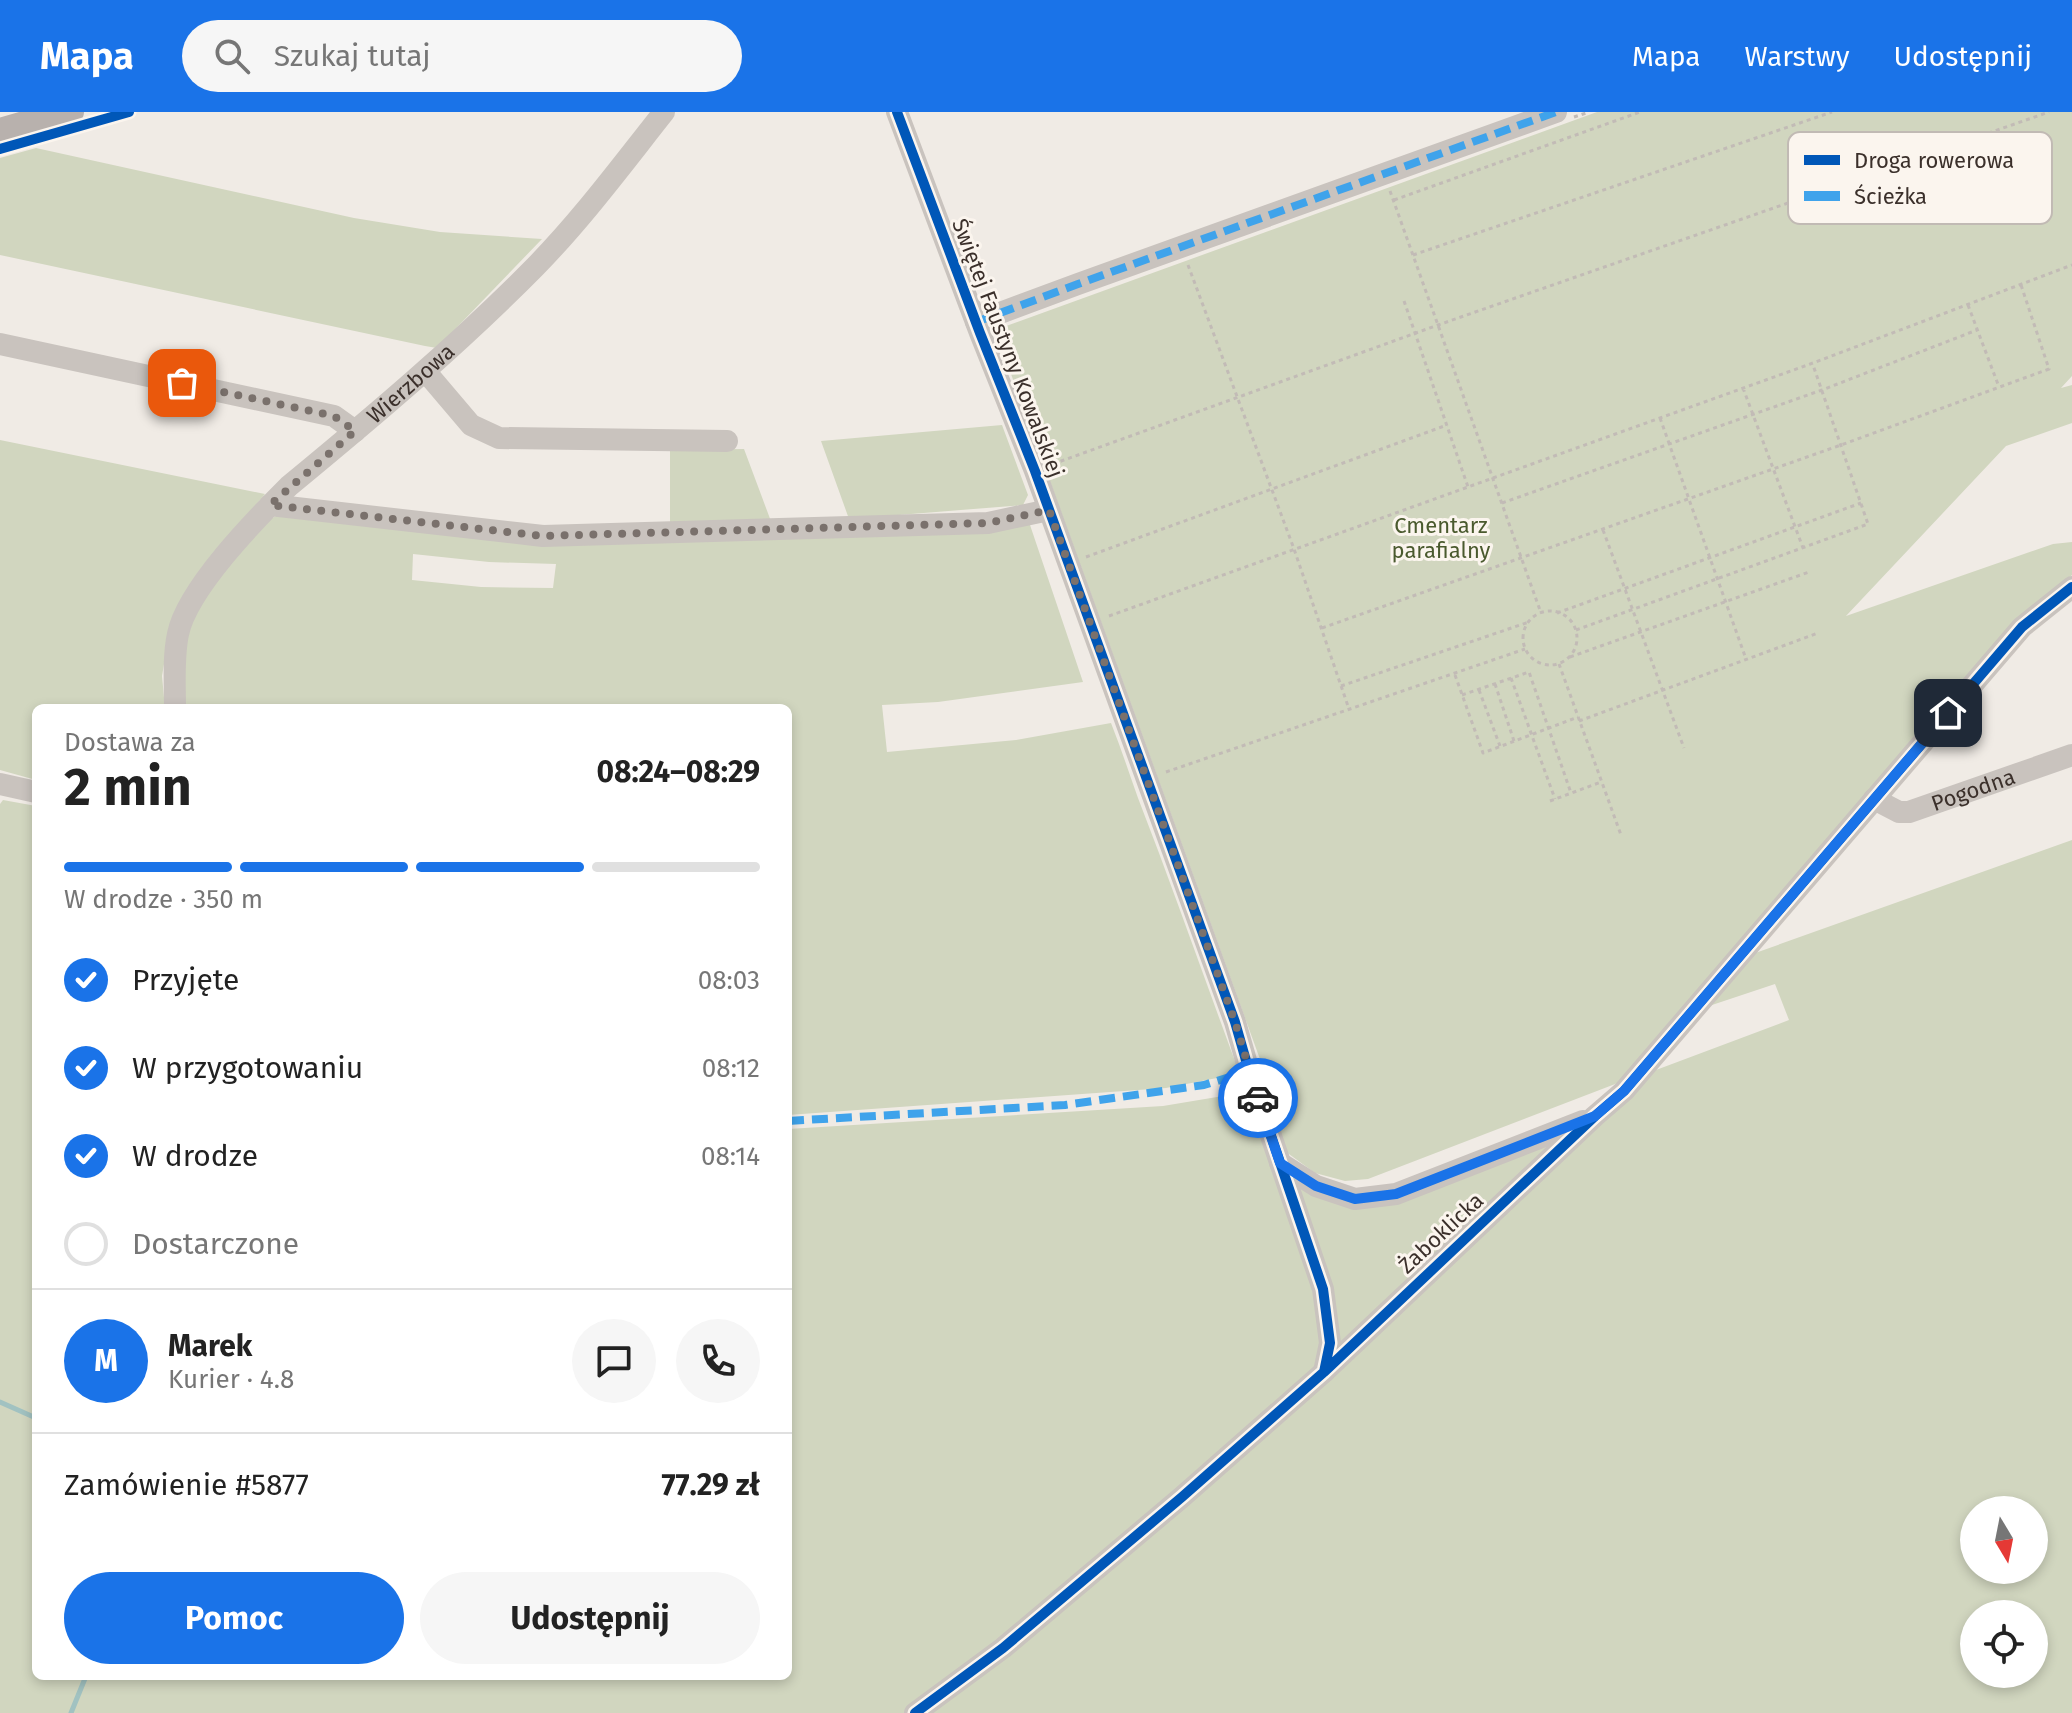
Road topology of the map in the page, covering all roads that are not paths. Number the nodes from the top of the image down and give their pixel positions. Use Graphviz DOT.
graph roads {
  1 [pos="70,112"];
  2 [pos="664,112"];
  3 [pos="897,112"];
  4 [pos="1556,112"];
  5 [pos="0,132"];
  6 [pos="976,322"];
  7 [pos="0,344"];
  8 [pos="426,372"];
  9 [pos="355,431"];
  10 [pos="727,441"];
  11 [pos="270,505"];
  12 [pos="1049,510"];
  13 [pos="2072,587"];
  14 [pos="175,704"];
  15 [pos="2072,755"];
  16 [pos="0,784"];
  17 [pos="32,791"];
  18 [pos="1874,799"];
  19 [pos="1595,1116"];
  20 [pos="1280,1163"];
  21 [pos="1324,1372"];
  22 [pos="915,1713"];
  1 -- 5 [label="main road"];
  2 -- 8 [label="street, Wierzbowa"];
  3 -- 6 [label="street, Świętej Faustyny Kowalskiej"];
  4 -- 6 [label="street, Świętej Faustyny Kowalskiej"];
  6 -- 12 [label="street, Świętej Faustyny Kowalskiej"];
  7 -- 9 [label="street"];
  8 -- 9 [label="street, Wierzbowa"];
  8 -- 10 [label="street"];
  9 -- 11 [label="street, Wierzbowa"];
  11 -- 12 [label="street"];
  11 -- 14 [label="street, Wierzbowa"];
  12 -- 20 [label="street, Świętej Faustyny Kowalskiej"];
  13 -- 18 [label="street, Żaboklicka"];
  15 -- 18 [label="street, Pogodna"];
  16 -- 17 [label="street"];
  18 -- 19 [label="street, Żaboklicka"];
  19 -- 20 [label="street"];
  19 -- 21 [label="street, Żaboklicka"];
  20 -- 21 [label="street, Świętej Faustyny Kowalskiej"];
  21 -- 22 [label="street, Żaboklicka"];
}
